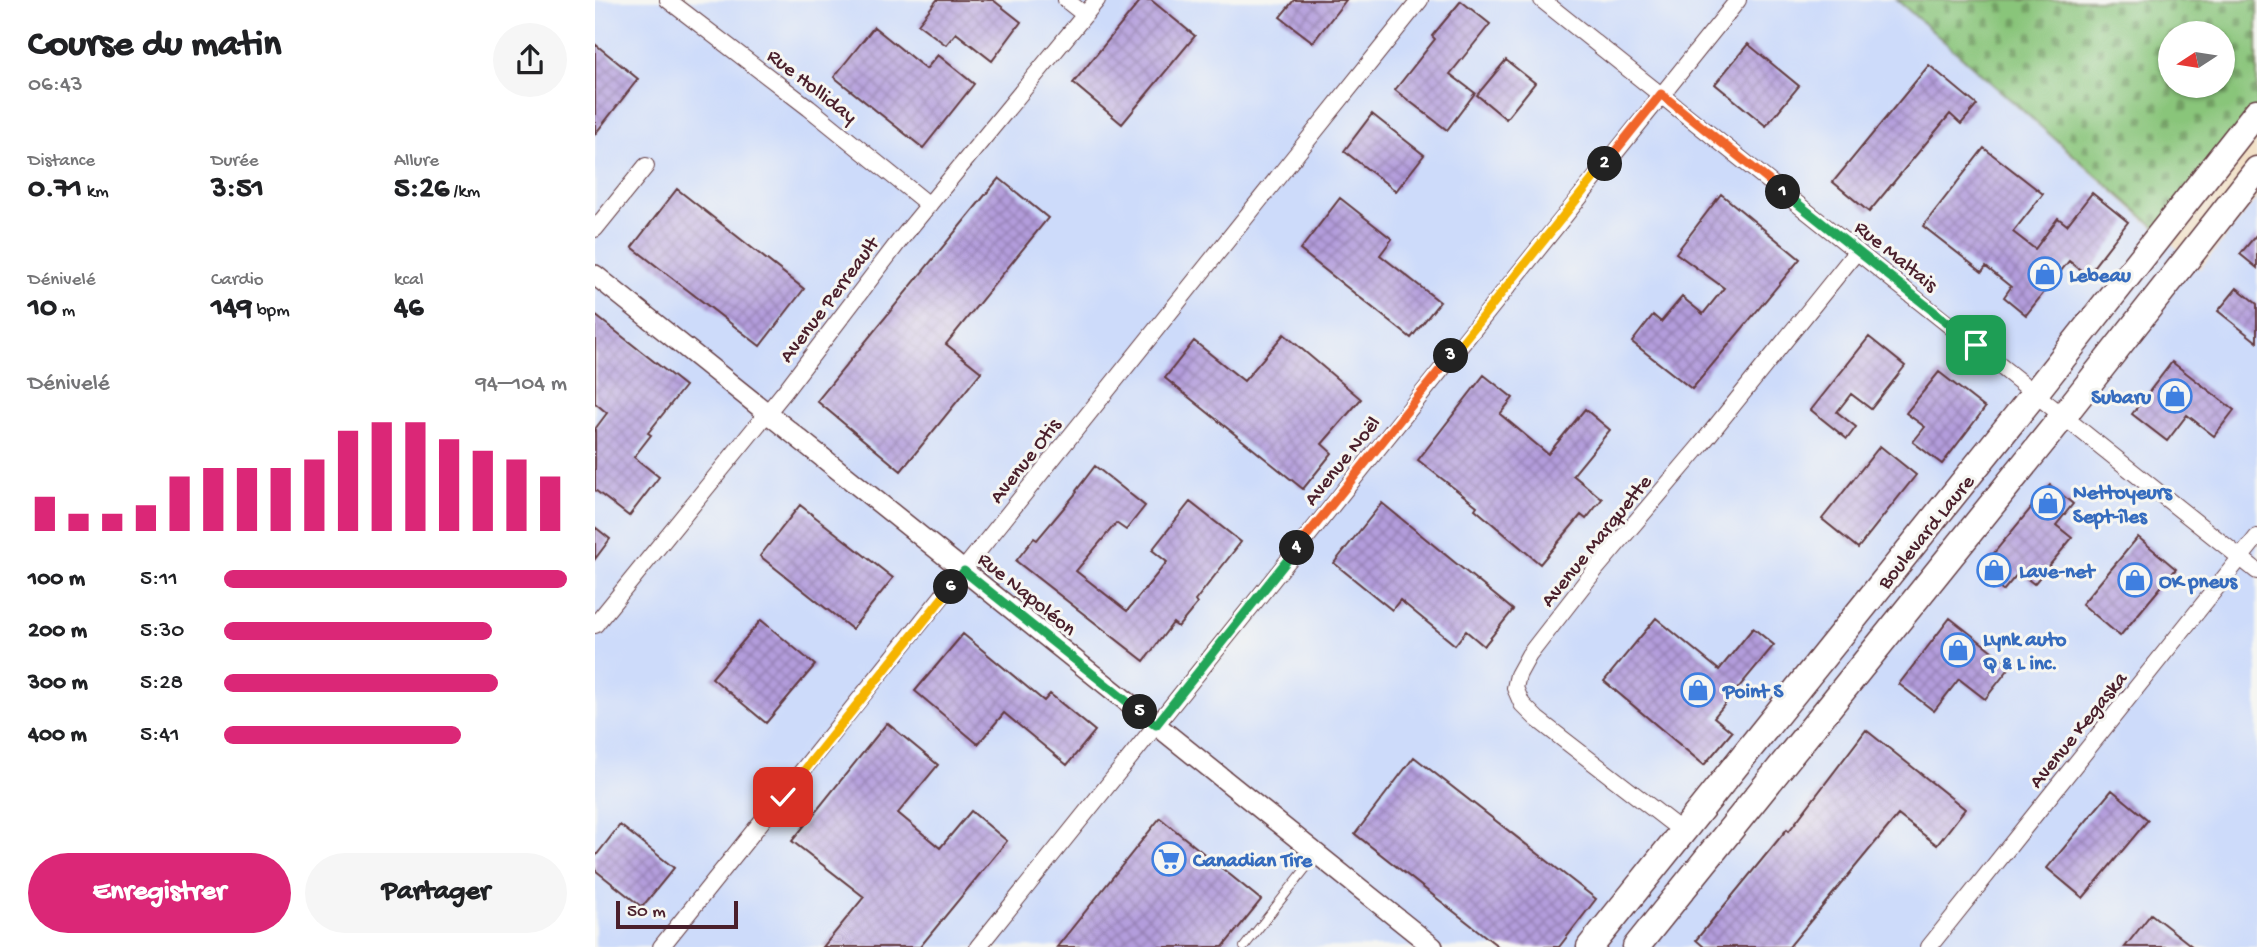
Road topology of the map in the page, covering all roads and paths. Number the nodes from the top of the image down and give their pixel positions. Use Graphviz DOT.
graph roads {
  1 [pos="668,0"];
  2 [pos="1066,0"];
  3 [pos="1097,0"];
  4 [pos="1420,0"];
  5 [pos="1542,0"];
  6 [pos="1738,0"];
  7 [pos="1086,15"];
  8 [pos="1661,94"];
  9 [pos="2257,112"];
  10 [pos="646,166"];
  11 [pos="2257,170"];
  12 [pos="929,205"];
  13 [pos="595,229"];
  14 [pos="1857,251"];
  15 [pos="595,275"];
  16 [pos="2035,393"];
  17 [pos="766,412"];
  18 [pos="2064,415"];
  19 [pos="2257,537"];
  20 [pos="2240,558"];
  21 [pos="964,571"];
  22 [pos="2257,571"];
  23 [pos="595,625"];
  24 [pos="1156,725"];
  25 [pos="1683,832"];
  26 [pos="1317,854"];
  27 [pos="661,947"];
  28 [pos="978,947"];
  29 [pos="1244,947"];
  30 [pos="1433,947"];
  31 [pos="1590,947"];
  32 [pos="1636,947"];
  33 [pos="1929,947"];
  1 -- 12 [label="street, Rue Holliday"];
  2 -- 7 [label="street"];
  3 -- 7 [label="street, Avenue Perreault"];
  4 -- 21 [label="street, Avenue Otis"];
  5 -- 8 [label="street, Rue Maltais"];
  6 -- 8 [label="street, Avenue Noël"];
  7 -- 12 [label="street, Avenue Perreault"];
  8 -- 14 [label="street, Rue Maltais"];
  8 -- 24 [label="street, Avenue Noël"];
  9 -- 16 [label="highway, Boulevard Laure"];
  10 -- 13 [label="street"];
  11 -- 18 [label="highway, Boulevard Laure"];
  12 -- 17 [label="street, Avenue Perreault"];
  14 -- 16 [label="street, Rue Maltais"];
  14 -- 25 [label="street, Avenue Marquette"];
  15 -- 17 [label="street, Rue Napoléon"];
  16 -- 18 [label="street, Rue Maltais"];
  16 -- 25 [label="highway, Boulevard Laure"];
  17 -- 21 [label="street, Rue Napoléon"];
  17 -- 23 [label="street, Avenue Perreault"];
  18 -- 20 [label="street, Rue Maltais"];
  18 -- 32 [label="highway, Boulevard Laure"];
  19 -- 20 [label="street, Avenue Kegaska"];
  20 -- 22 [label="street, Rue Maltais"];
  20 -- 33 [label="street, Avenue Kegaska"];
  21 -- 24 [label="street, Rue Napoléon"];
  21 -- 27 [label="street, Avenue Otis"];
  24 -- 26 [label="street, Rue Napoléon"];
  24 -- 28 [label="street, Avenue Noël"];
  25 -- 31 [label="highway, Boulevard Laure"];
  26 -- 29 [label="lane"];
  26 -- 30 [label="street, Rue Napoléon"];
}
